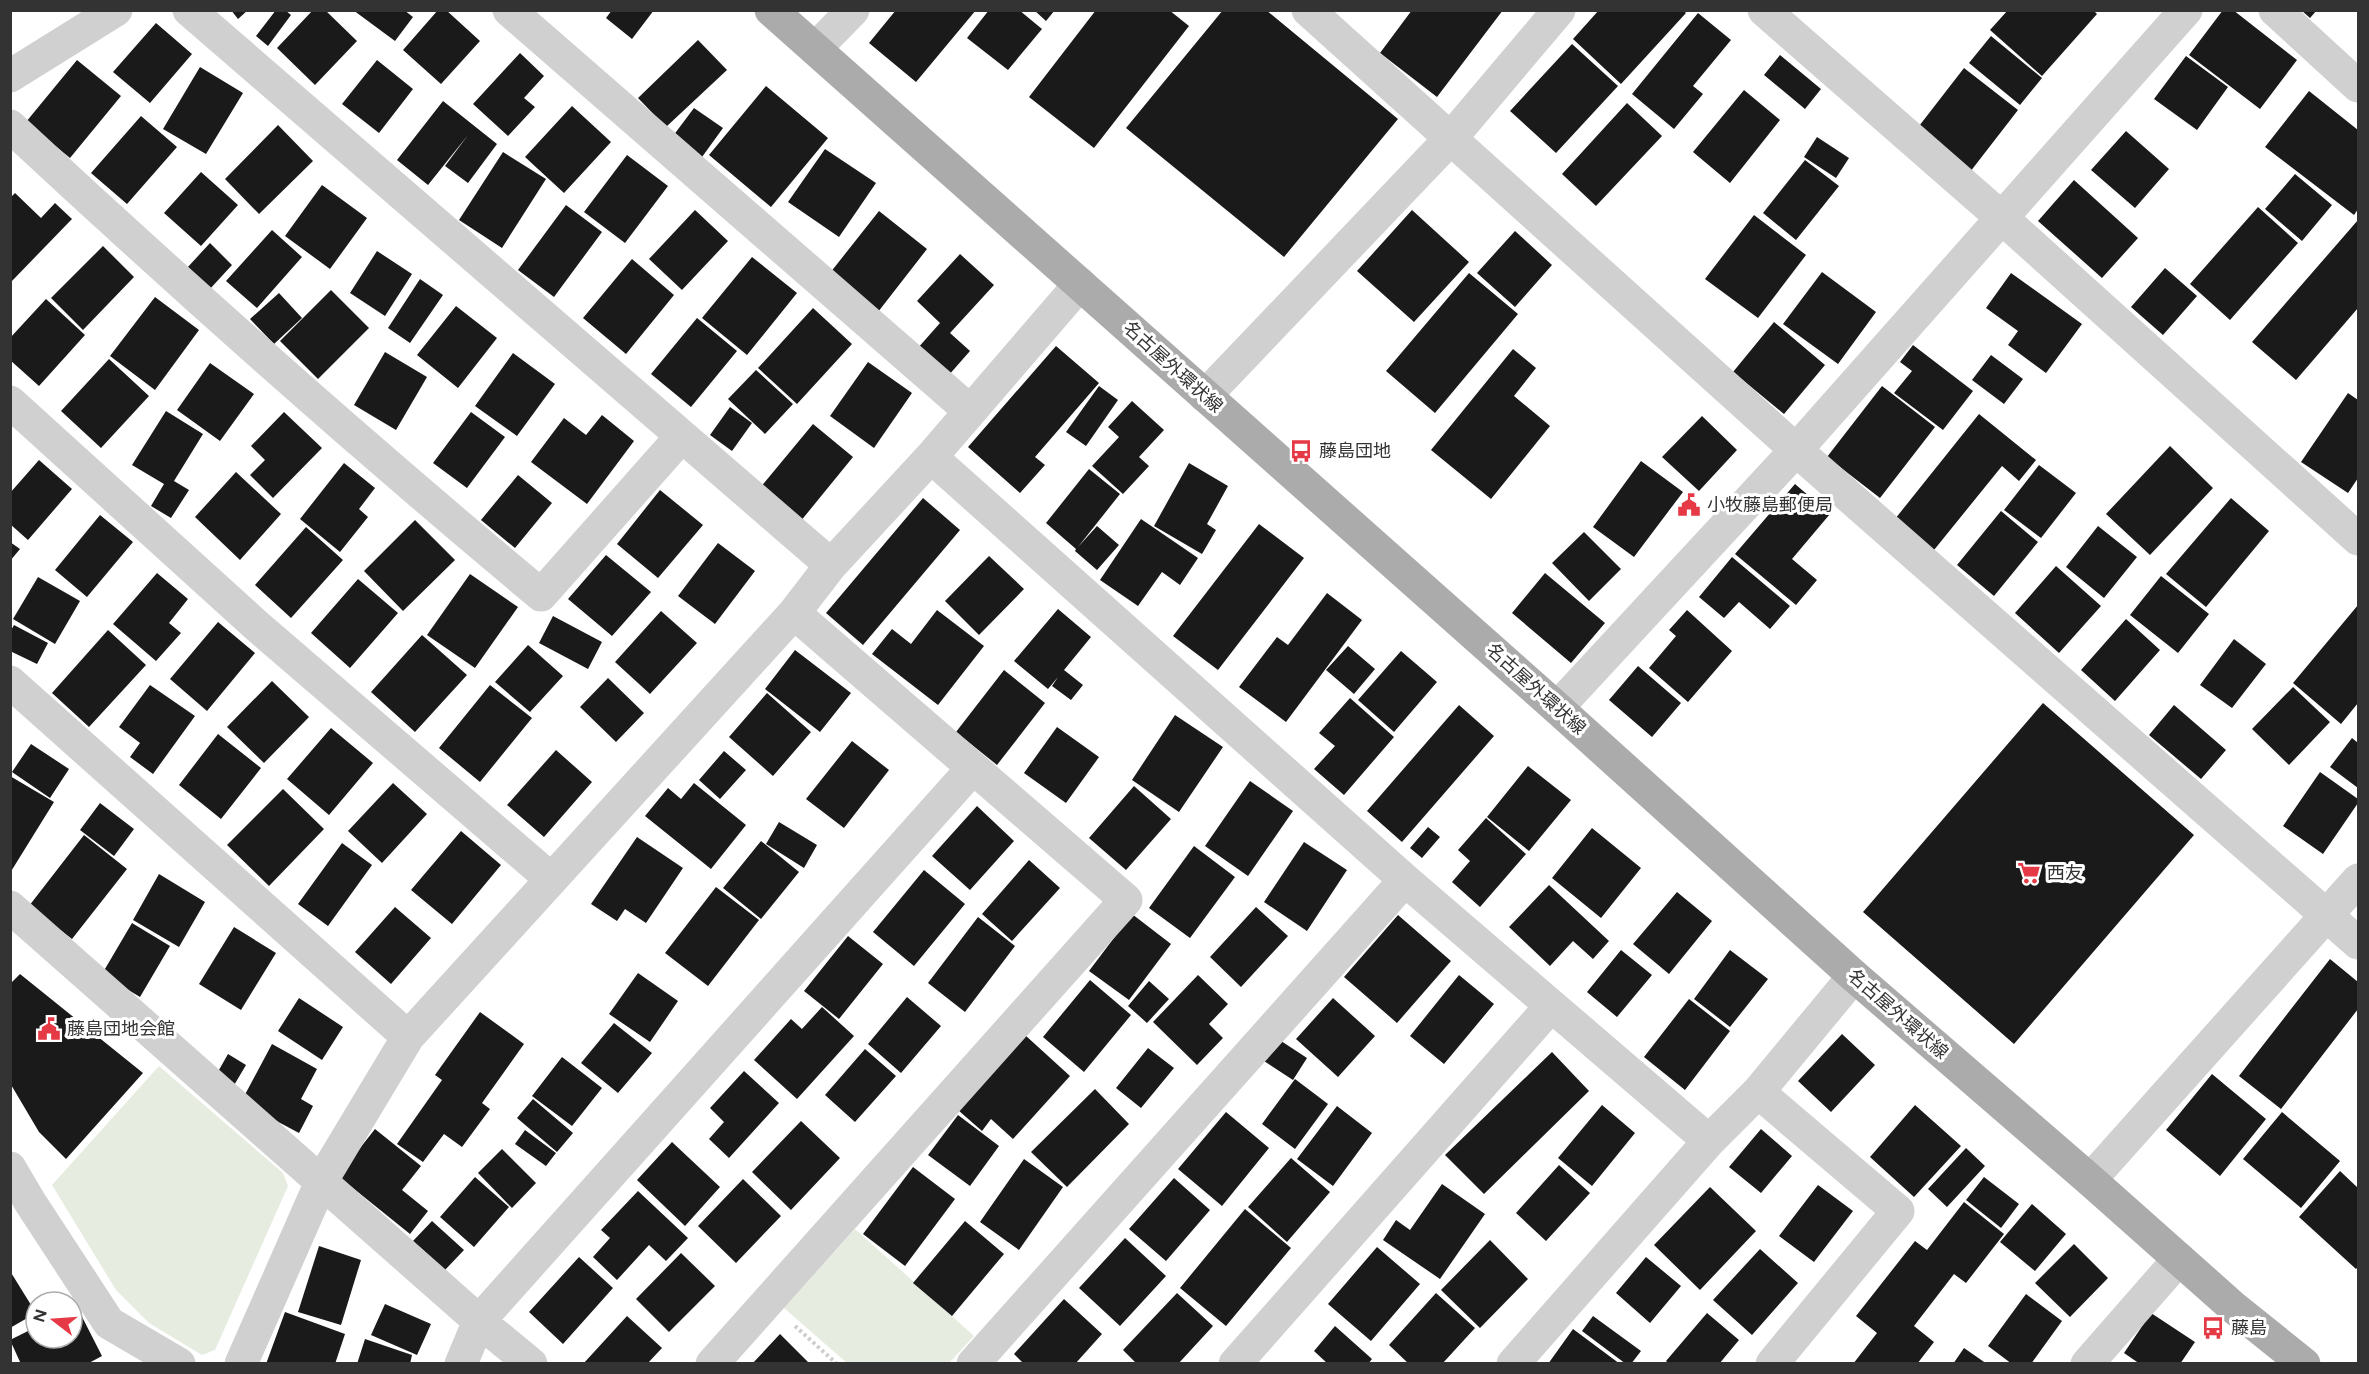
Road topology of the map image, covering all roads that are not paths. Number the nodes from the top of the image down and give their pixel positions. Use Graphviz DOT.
graph roads {
  1 [pos="116,10"];
  2 [pos="189,10"];
  3 [pos="510,10"];
  4 [pos="771,10"];
  5 [pos="853,10"];
  6 [pos="1308,10"];
  7 [pos="1558,10"];
  8 [pos="1764,10"];
  9 [pos="2186,10"];
  10 [pos="2275,10"];
  11 [pos="815,49"];
  12 [pos="10,76"];
  13 [pos="2358,86"];
  14 [pos="10,126"];
  15 [pos="1451,138"];
  16 [pos="2002,218"];
  17 [pos="1080,284"];
  18 [pos="1205,396"];
  19 [pos="10,402"];
  20 [pos="970,411"];
  21 [pos="681,437"];
  22 [pos="1796,450"];
  23 [pos="931,458"];
  24 [pos="2358,539"];
  25 [pos="831,565"];
  26 [pos="794,614"];
  27 [pos="10,682"];
  28 [pos="1557,708"];
  29 [pos="972,769"];
  30 [pos="551,879"];
  31 [pos="1405,880"];
  32 [pos="2358,880"];
  33 [pos="10,907"];
  34 [pos="2328,916"];
  35 [pos="2358,943"];
  36 [pos="1854,976"];
  37 [pos="1551,1006"];
  38 [pos="408,1037"];
  39 [pos="1758,1092"];
  40 [pos="1709,1141"];
  41 [pos="10,1168"];
  42 [pos="322,1180"];
  43 [pos="2090,1180"];
  44 [pos="2179,1258"];
  45 [pos="479,1321"];
  46 [pos="179,1364"];
  47 [pos="241,1364"];
  48 [pos="460,1364"];
  49 [pos="531,1364"];
  50 [pos="712,1364"];
  51 [pos="973,1364"];
  52 [pos="1235,1364"];
  53 [pos="1513,1364"];
  54 [pos="1772,1364"];
  55 [pos="2087,1364"];
  56 [pos="2304,1364"];
  1 -- 12 [label="street"];
  2 -- 21 [label="street"];
  3 -- 20 [label="street"];
  4 -- 11 [label="main road, 名古屋外環状線"];
  5 -- 11 [label="street"];
  6 -- 15 [label="street"];
  7 -- 15 [label="street"];
  8 -- 16 [label="street"];
  9 -- 16 [label="street"];
  10 -- 13 [label="street"];
  11 -- 17 [label="main road, 名古屋外環状線"];
  14 -- 21 [label="street"];
  15 -- 18 [label="street"];
  15 -- 22 [label="street"];
  16 -- 22 [label="street"];
  16 -- 24 [label="street"];
  17 -- 18 [label="main road, 名古屋外環状線"];
  17 -- 20 [label="street"];
  18 -- 28 [label="main road, 名古屋外環状線"];
  19 -- 30 [label="street"];
  20 -- 23 [label="street"];
  21 -- 25 [label="street"];
  22 -- 28 [label="street"];
  22 -- 34 [label="street"];
  23 -- 25 [label="street"];
  23 -- 31 [label="street"];
  25 -- 26 [label="street"];
  26 -- 29 [label="street"];
  26 -- 30 [label="street"];
  27 -- 38 [label="street"];
  28 -- 36 [label="main road, 名古屋外環状線"];
  29 -- 45 [label="street"];
  29 -- 50 [label="street"];
  30 -- 38 [label="street"];
  31 -- 37 [label="street"];
  31 -- 51 [label="street"];
  32 -- 34 [label="street"];
  33 -- 42 [label="street"];
  34 -- 35 [label="street"];
  34 -- 43 [label="street"];
  36 -- 39 [label="street"];
  36 -- 43 [label="main road, 名古屋外環状線"];
  37 -- 40 [label="street"];
  37 -- 52 [label="street"];
  38 -- 42 [label="street"];
  39 -- 40 [label="street"];
  39 -- 54 [label="street"];
  40 -- 53 [label="street"];
  41 -- 46 [label="street"];
  42 -- 45 [label="street"];
  42 -- 47 [label="street"];
  43 -- 44 [label="main road, 名古屋外環状線"];
  44 -- 55 [label="street"];
  44 -- 56 [label="main road, 名古屋外環状線"];
  45 -- 48 [label="street"];
  45 -- 49 [label="street"];
}
